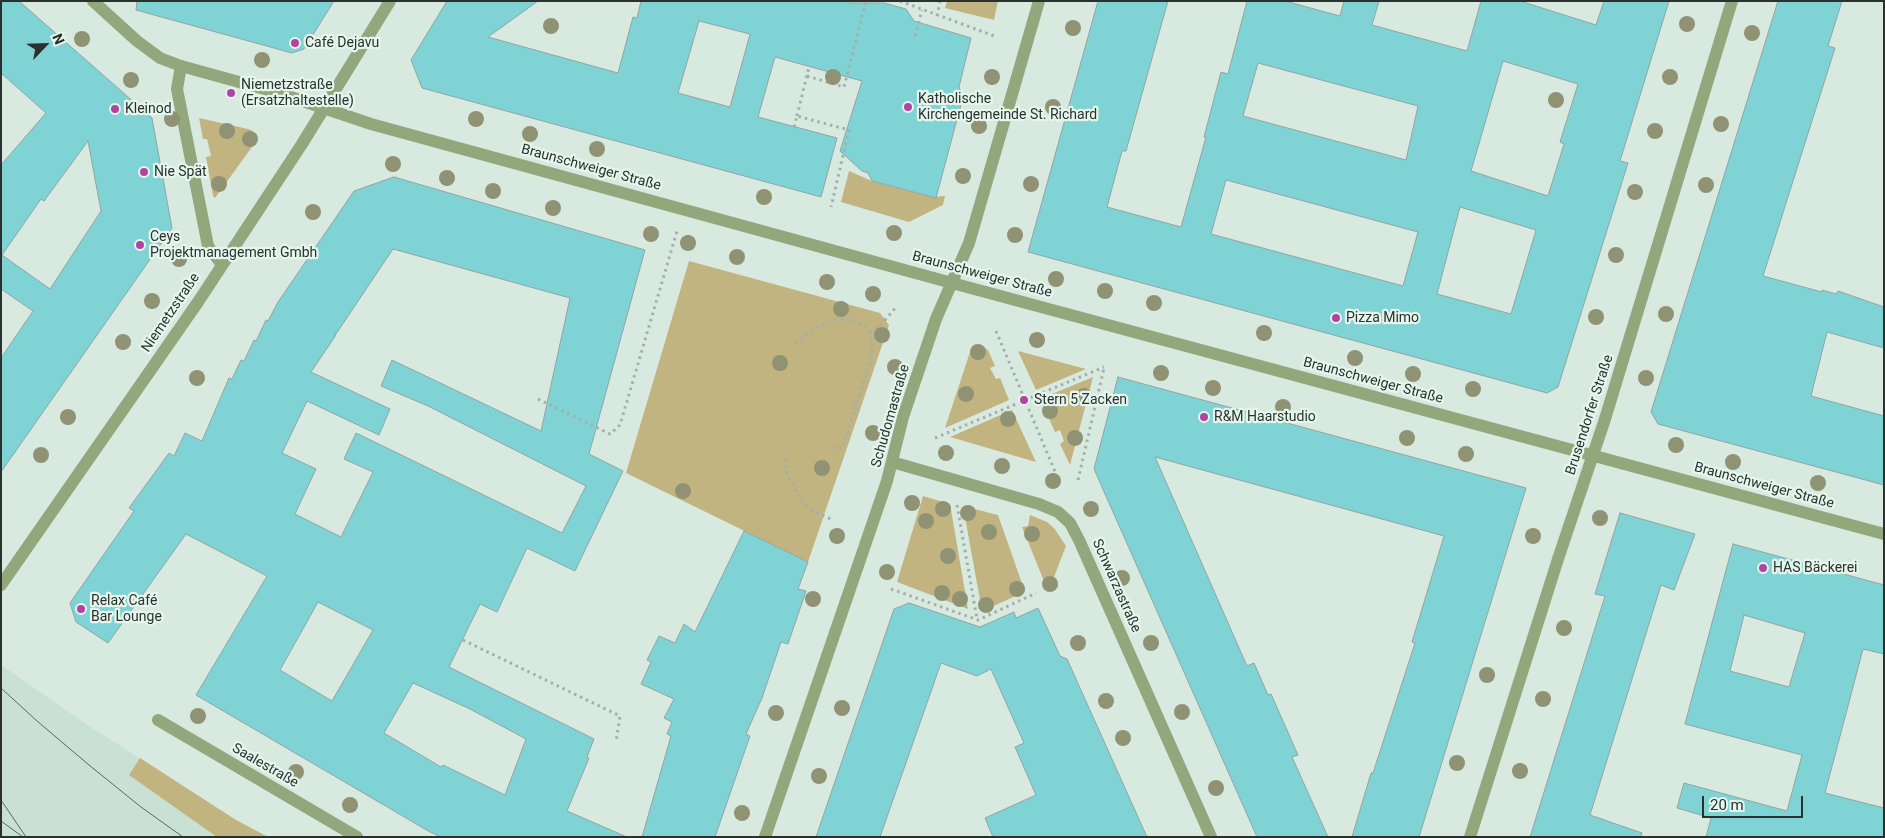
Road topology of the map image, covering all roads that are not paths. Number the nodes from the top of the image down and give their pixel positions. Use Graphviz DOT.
graph roads {
  1 [pos="92,1"];
  2 [pos="390,1"];
  3 [pos="1039,1"];
  4 [pos="1732,1"];
  5 [pos="181,66"];
  6 [pos="324,108"];
  7 [pos="222,265"];
  8 [pos="952,283"];
  9 [pos="1593,455"];
  10 [pos="892,462"];
  11 [pos="1884,534"];
  12 [pos="1,585"];
  13 [pos="158,720"];
  14 [pos="357,837"];
  15 [pos="765,837"];
  16 [pos="1211,837"];
  17 [pos="1470,837"];
  1 -- 5 [label="street, Braunschweiger Straße"];
  2 -- 6 [label="street, Niemetzstraße"];
  3 -- 8 [label="street, Schudomastraße"];
  4 -- 9 [label="street, Brusendorfer Straße"];
  5 -- 6 [label="street, Braunschweiger Straße"];
  5 -- 7 [label="street"];
  6 -- 7 [label="street, Niemetzstraße"];
  6 -- 8 [label="street, Braunschweiger Straße"];
  7 -- 12 [label="street, Niemetzstraße"];
  8 -- 9 [label="street, Braunschweiger Straße"];
  8 -- 10 [label="street, Schudomastraße"];
  9 -- 11 [label="street, Braunschweiger Straße"];
  9 -- 17 [label="street, Brusendorfer Straße"];
  10 -- 15 [label="street, Schudomastraße"];
  10 -- 16 [label="street, Schwarzastraße"];
  13 -- 14 [label="street, Saalestraße"];
}
